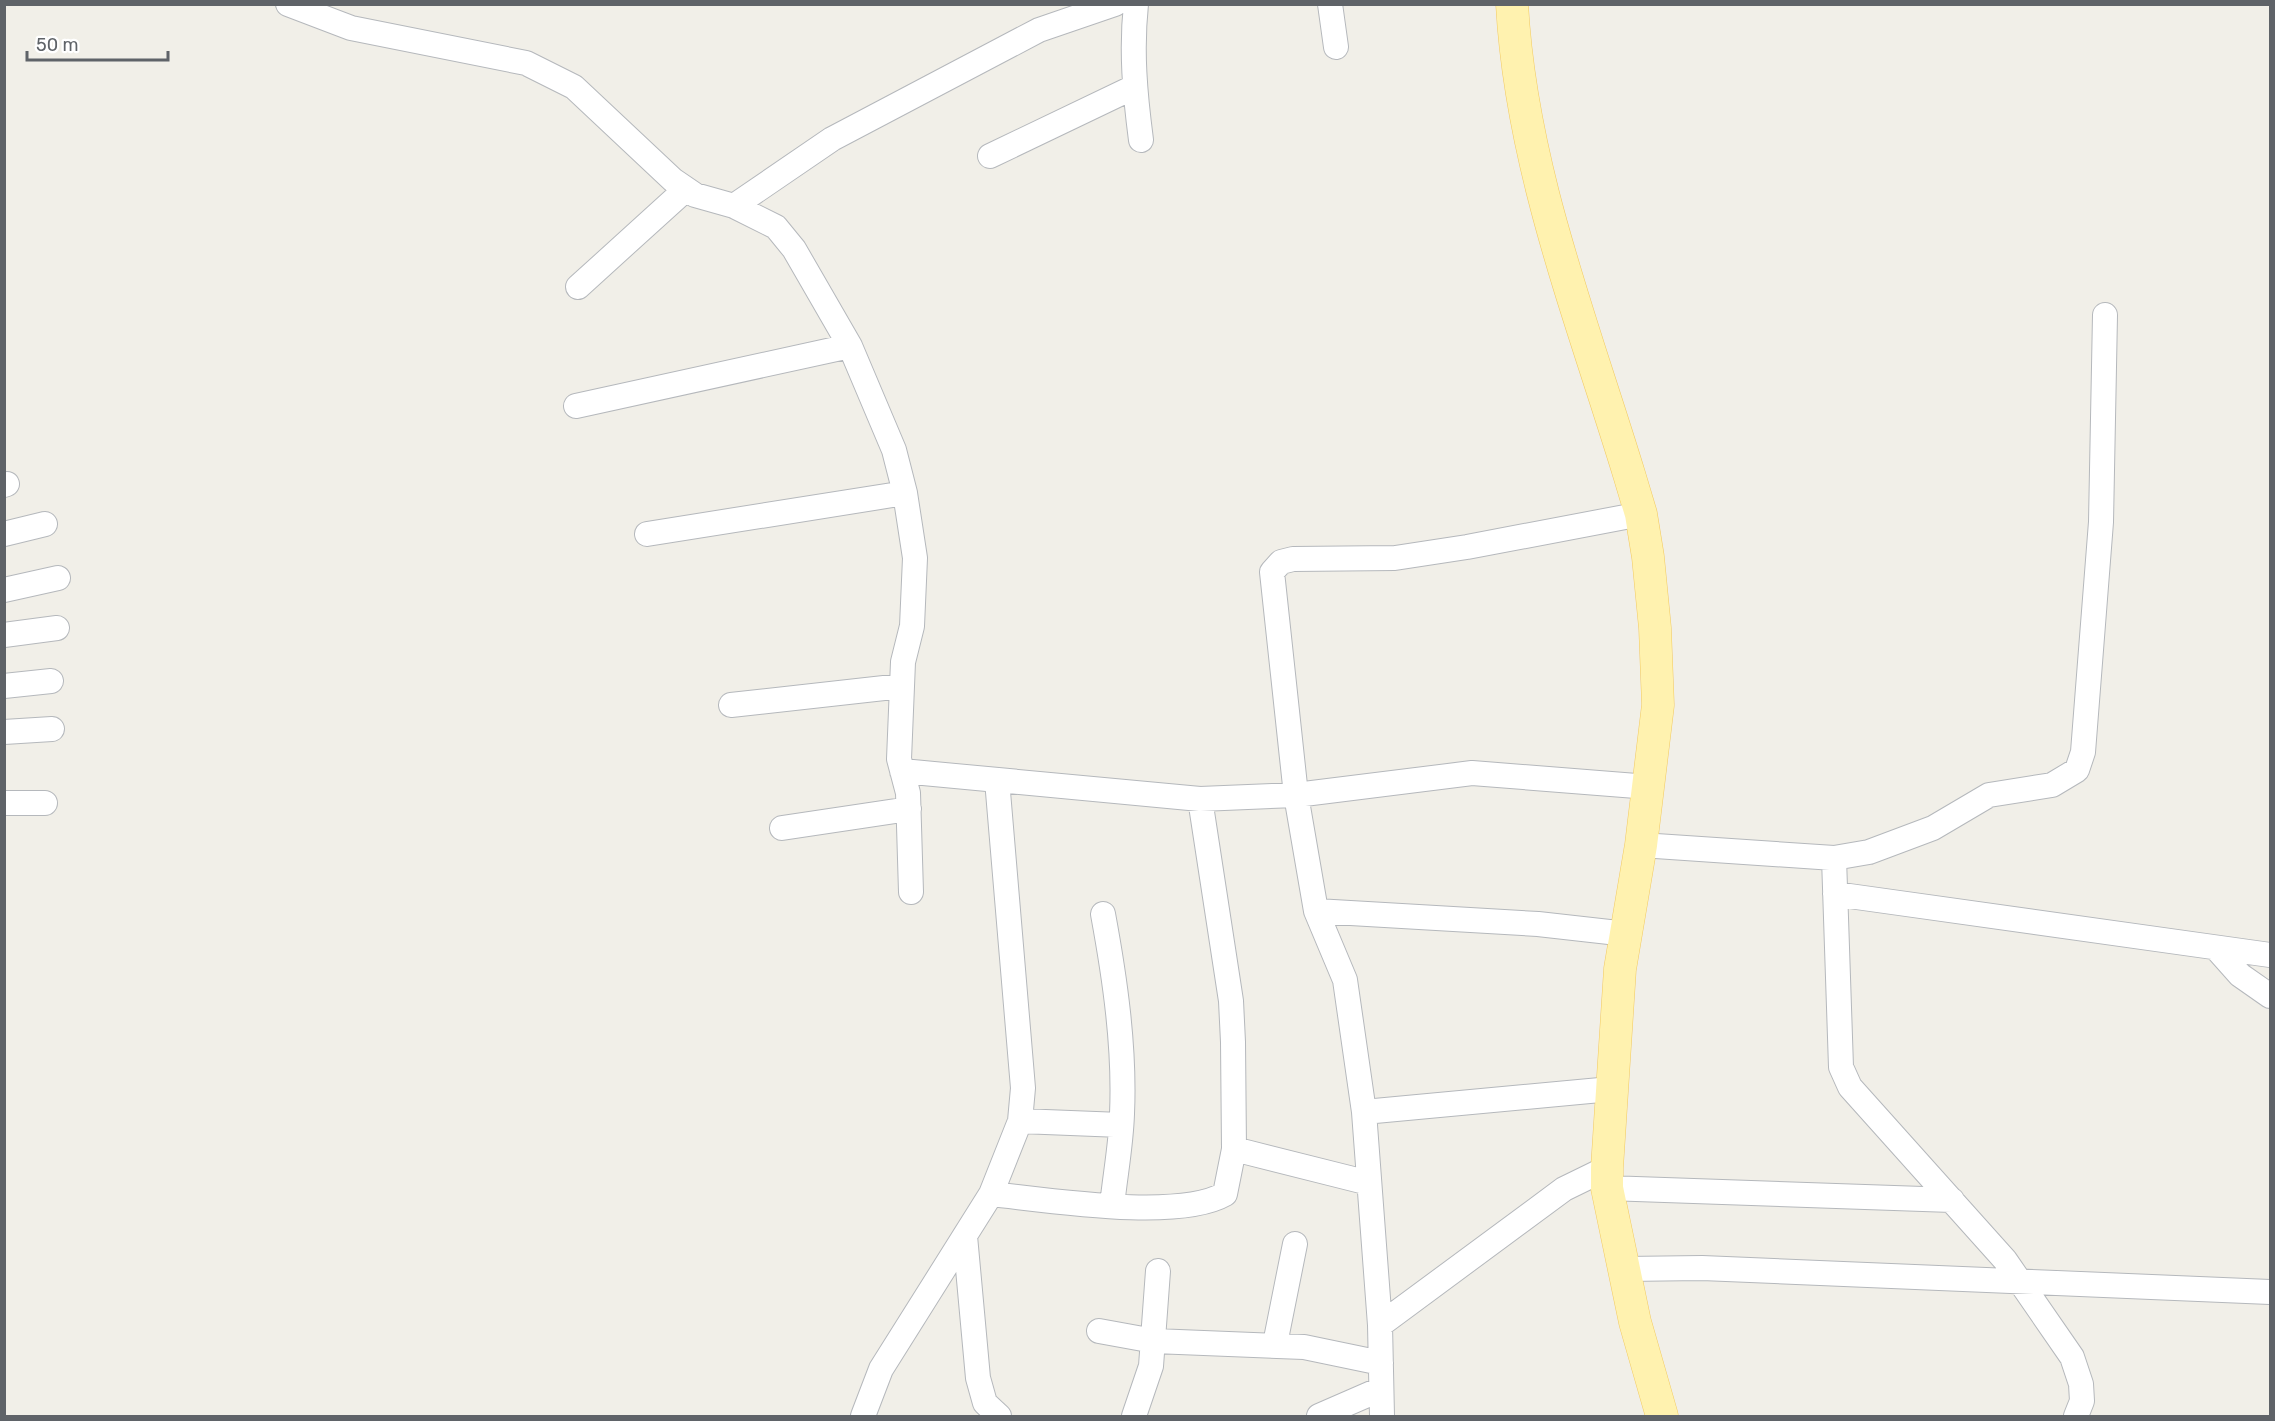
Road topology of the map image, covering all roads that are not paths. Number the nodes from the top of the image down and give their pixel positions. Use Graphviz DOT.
graph roads {
  1 [pos="288,4"];
  2 [pos="1115,4"];
  3 [pos="1136,4"];
  4 [pos="1330,4"];
  5 [pos="1512,4"];
  6 [pos="1336,47"];
  7 [pos="1134,87"];
  8 [pos="1141,140"];
  9 [pos="990,156"];
  10 [pos="686,189"];
  11 [pos="734,206"];
  12 [pos="578,287"];
  13 [pos="2105,315"];
  14 [pos="850,346"];
  15 [pos="576,406"];
  16 [pos="905,492"];
  17 [pos="1641,514"];
  18 [pos="45,524"];
  19 [pos="4,534"];
  20 [pos="647,534"];
  21 [pos="58,578"];
  22 [pos="4,590"];
  23 [pos="57,628"];
  24 [pos="4,635"];
  25 [pos="51,681"];
  26 [pos="4,686"];
  27 [pos="902,686"];
  28 [pos="732,705"];
  29 [pos="52,729"];
  30 [pos="4,732"];
  31 [pos="902,771"];
  32 [pos="997,780"];
  33 [pos="1649,787"];
  34 [pos="1296,795"];
  35 [pos="1200,799"];
  36 [pos="4,803"];
  37 [pos="45,803"];
  38 [pos="909,810"];
  39 [pos="782,828"];
  40 [pos="1641,845"];
  41 [pos="1834,858"];
  42 [pos="911,892"];
  43 [pos="1835,894"];
  44 [pos="1316,911"];
  45 [pos="1103,914"];
  46 [pos="1627,934"];
  47 [pos="2216,948"];
  48 [pos="2271,955"];
  49 [pos="2271,996"];
  50 [pos="1611,1089"];
  51 [pos="1364,1112"];
  52 [pos="1020,1121"];
  53 [pos="1121,1125"];
  54 [pos="1234,1149"];
  55 [pos="1607,1178"];
  56 [pos="1369,1183"];
  57 [pos="991,1194"];
  58 [pos="1952,1200"];
  59 [pos="1112,1206"];
  60 [pos="965,1236"];
  61 [pos="1295,1244"];
  62 [pos="1625,1269"];
  63 [pos="1158,1271"];
  64 [pos="2022,1284"];
  65 [pos="2271,1292"];
  66 [pos="1380,1325"];
  67 [pos="1099,1331"];
  68 [pos="1154,1341"];
  69 [pos="1275,1344"];
  70 [pos="1381,1363"];
  71 [pos="1381,1389"];
  72 [pos="863,1416"];
  73 [pos="999,1416"];
  74 [pos="1134,1416"];
  75 [pos="1319,1416"];
  76 [pos="1382,1416"];
  77 [pos="1662,1416"];
  78 [pos="2076,1416"];
  1 -- 10 [label="street"];
  2 -- 11 [label="street"];
  3 -- 7 [label="street"];
  4 -- 6 [label="street"];
  5 -- 17 [label="main road"];
  7 -- 8 [label="street"];
  7 -- 9 [label="street"];
  10 -- 11 [label="street"];
  10 -- 12 [label="street"];
  11 -- 14 [label="street"];
  13 -- 41 [label="street"];
  14 -- 15 [label="street"];
  14 -- 16 [label="street"];
  16 -- 20 [label="street"];
  16 -- 27 [label="street"];
  17 -- 33 [label="main road"];
  17 -- 34 [label="street"];
  18 -- 19 [label="street"];
  21 -- 22 [label="street"];
  23 -- 24 [label="street"];
  25 -- 26 [label="street"];
  27 -- 28 [label="street"];
  27 -- 31 [label="street"];
  29 -- 30 [label="street"];
  31 -- 32 [label="street"];
  31 -- 38 [label="street"];
  32 -- 35 [label="street"];
  32 -- 52 [label="street"];
  33 -- 34 [label="street"];
  33 -- 40 [label="main road"];
  34 -- 35 [label="street"];
  34 -- 44 [label="street"];
  35 -- 54 [label="street"];
  36 -- 37 [label="street"];
  38 -- 39 [label="street"];
  38 -- 42 [label="street"];
  40 -- 41 [label="street"];
  40 -- 46 [label="main road"];
  41 -- 43 [label="street"];
  43 -- 47 [label="street"];
  43 -- 58 [label="street"];
  44 -- 46 [label="street"];
  44 -- 51 [label="street"];
  45 -- 53 [label="street"];
  46 -- 50 [label="main road"];
  47 -- 48 [label="street"];
  47 -- 49 [label="street"];
  50 -- 51 [label="street"];
  50 -- 55 [label="main road"];
  51 -- 56 [label="street"];
  52 -- 53 [label="street"];
  52 -- 57 [label="street"];
  53 -- 59 [label="street"];
  54 -- 56 [label="street"];
  54 -- 59 [label="street"];
  55 -- 58 [label="street"];
  55 -- 62 [label="main road"];
  55 -- 66 [label="street"];
  56 -- 66 [label="street"];
  57 -- 59 [label="street"];
  57 -- 60 [label="street"];
  58 -- 64 [label="street"];
  60 -- 72 [label="street"];
  60 -- 73 [label="street"];
  61 -- 69 [label="street"];
  62 -- 64 [label="street"];
  62 -- 77 [label="main road"];
  63 -- 68 [label="street"];
  64 -- 65 [label="street"];
  64 -- 78 [label="street"];
  66 -- 70 [label="street"];
  67 -- 68 [label="street"];
  68 -- 69 [label="street"];
  68 -- 74 [label="street"];
  69 -- 70 [label="street"];
  70 -- 71 [label="street"];
  71 -- 75 [label="street"];
  71 -- 76 [label="street"];
}
